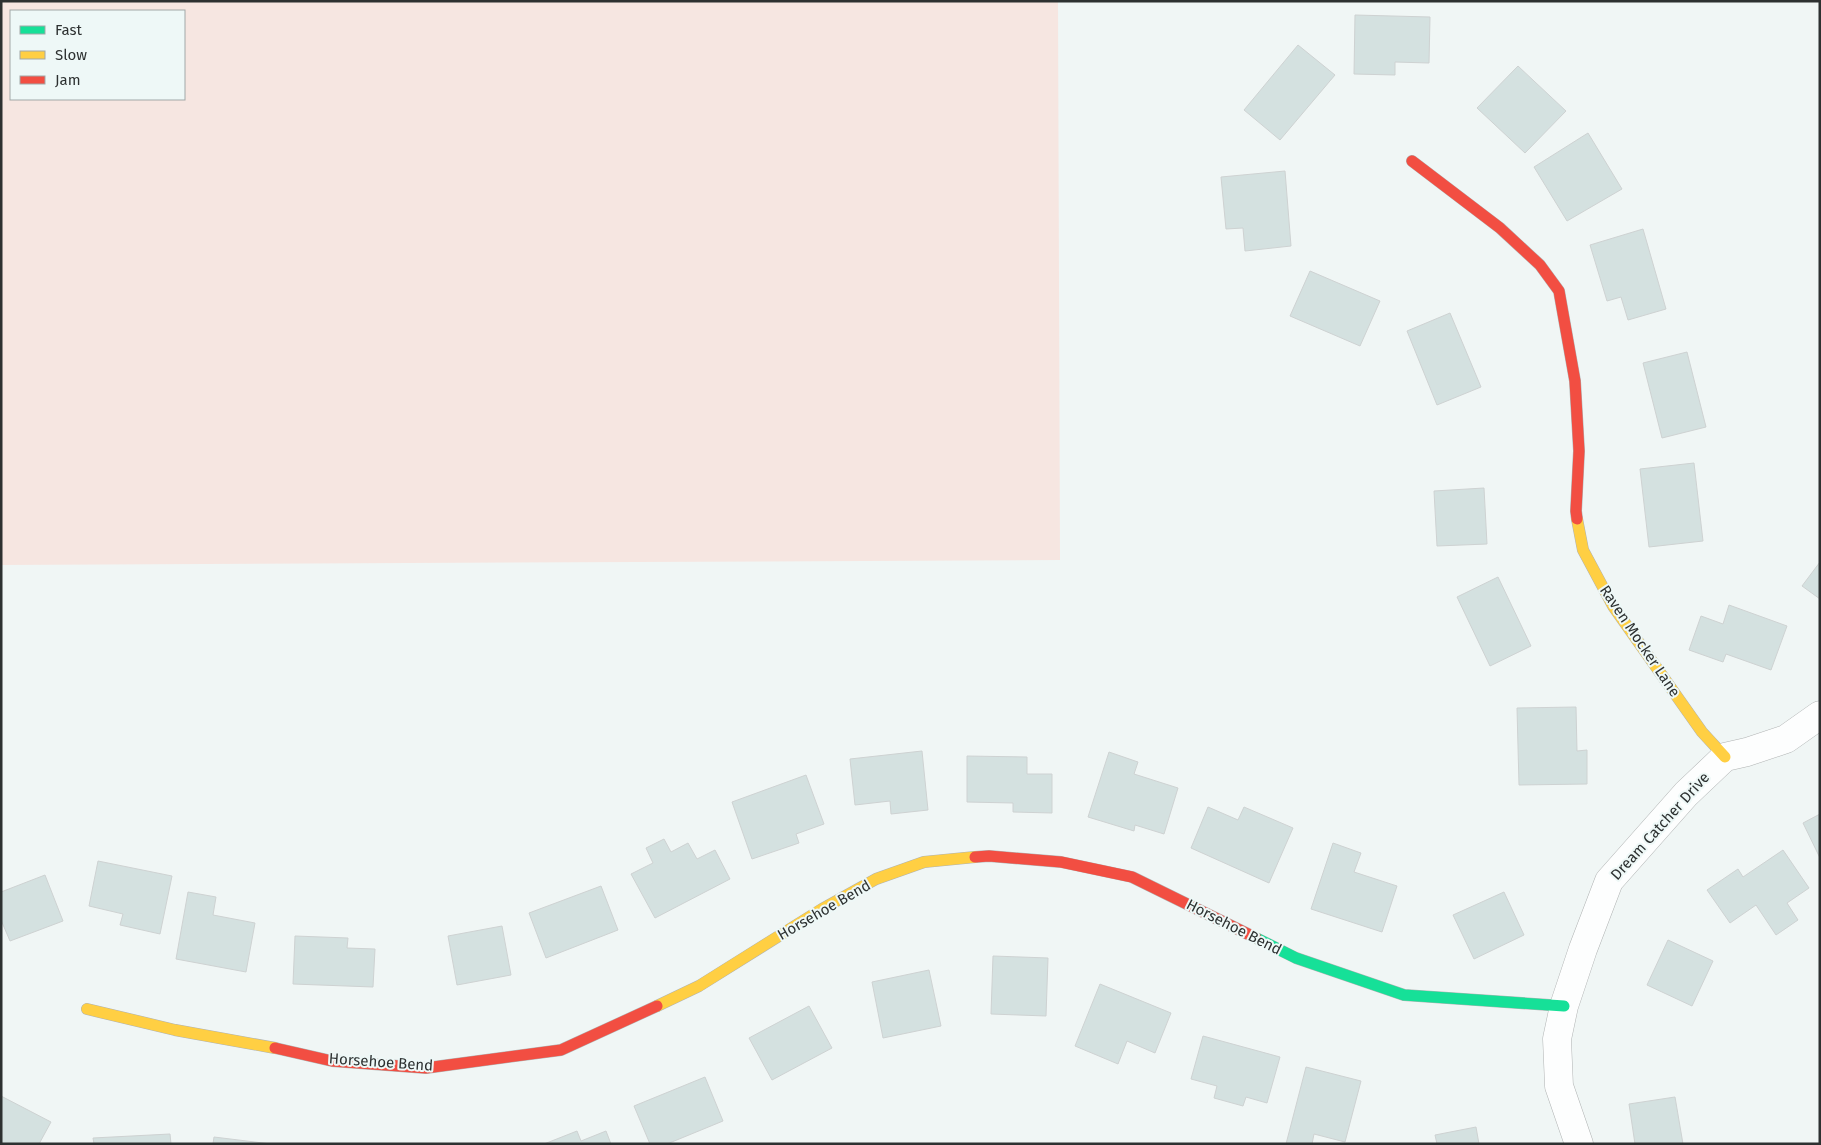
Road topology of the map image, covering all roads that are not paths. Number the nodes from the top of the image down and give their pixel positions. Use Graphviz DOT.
graph roads {
  1 [pos="1412,161"];
  2 [pos="1820,715"];
  3 [pos="1725,757"];
  4 [pos="1564,1006"];
  5 [pos="87,1009"];
  6 [pos="1579,1144"];
  1 -- 3 [label="street, Raven Mocker Lane"];
  2 -- 3 [label="street"];
  3 -- 4 [label="street, Dream Catcher Drive"];
  4 -- 5 [label="street, Horsehoe Bend"];
  4 -- 6 [label="street, Dream Catcher Drive"];
}
